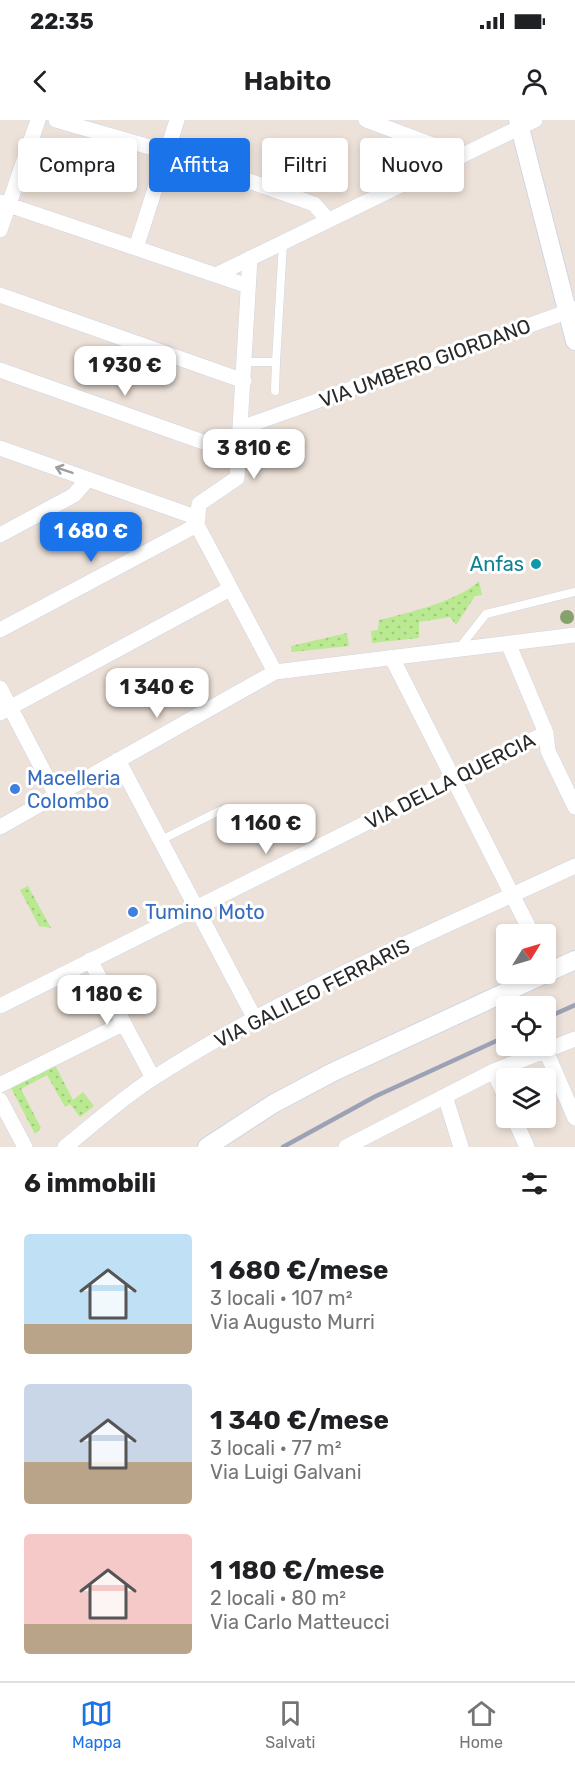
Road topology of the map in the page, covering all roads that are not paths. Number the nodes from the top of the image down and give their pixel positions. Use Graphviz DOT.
graph roads {
  1 [pos="38,120"];
  2 [pos="56,120"];
  3 [pos="177,120"];
  4 [pos="366,120"];
  5 [pos="524,123"];
  6 [pos="171,138"];
  7 [pos="414,138"];
  8 [pos="149,147"];
  9 [pos="464,155"];
  10 [pos="250,181"];
  11 [pos="154,192"];
  12 [pos="387,192"];
  13 [pos="4,203"];
  14 [pos="328,220"];
  15 [pos="0,230"];
  16 [pos="283,242"];
  17 [pos="136,248"];
  18 [pos="250,258"];
  19 [pos="216,275"];
  20 [pos="248,286"];
  21 [pos="0,295"];
  22 [pos="571,310"];
  23 [pos="575,341"];
  24 [pos="245,362"];
  25 [pos="276,362"];
  26 [pos="0,370"];
  27 [pos="244,381"];
  28 [pos="275,391"];
  29 [pos="241,428"];
  30 [pos="0,448"];
  31 [pos="240,455"];
  32 [pos="88,479"];
  33 [pos="197,521"];
  34 [pos="0,536"];
  35 [pos="230,589"];
  36 [pos="575,592"];
  37 [pos="0,630"];
  38 [pos="575,635"];
  39 [pos="508,643"];
  40 [pos="459,650"];
  41 [pos="392,658"];
  42 [pos="275,672"];
  43 [pos="0,688"];
  44 [pos="5,710"];
  45 [pos="546,733"];
  46 [pos="118,760"];
  47 [pos="454,780"];
  48 [pos="56,795"];
  49 [pos="575,807"];
  50 [pos="219,811"];
  51 [pos="0,827"];
  52 [pos="161,840"];
  53 [pos="575,866"];
  54 [pos="513,895"];
  55 [pos="197,908"];
  56 [pos="527,924"];
  57 [pos="90,960"];
  58 [pos="575,960"];
  59 [pos="556,966"];
  60 [pos="515,984"];
  61 [pos="0,1006"];
  62 [pos="255,1019"];
  63 [pos="124,1023"];
  64 [pos="575,1039"];
  65 [pos="556,1047"];
  66 [pos="533,1056"];
  67 [pos="548,1056"];
  68 [pos="494,1071"];
  69 [pos="496,1076"];
  70 [pos="153,1078"];
  71 [pos="0,1085"];
  72 [pos="445,1096"];
  73 [pos="0,1100"];
  74 [pos="575,1118"];
  75 [pos="518,1128"];
  76 [pos="26,1147"];
  77 [pos="65,1147"];
  78 [pos="207,1147"];
  79 [pos="346,1147"];
  80 [pos="461,1147"];
  81 [pos="526,1147"];
  1 -- 13 [label="street"];
  2 -- 8 [label="street"];
  3 -- 6 [label="street"];
  4 -- 7 [label="street"];
  5 -- 9 [label="street"];
  5 -- 22 [label="street"];
  10 -- 14 [label="street"];
  11 -- 17 [label="street"];
  12 -- 14 [label="street"];
  13 -- 15 [label="street"];
  13 -- 17 [label="street"];
  14 -- 16 [label="street"];
  16 -- 18 [label="street"];
  16 -- 25 [label="lane"];
  17 -- 19 [label="street"];
  18 -- 19 [label="street"];
  18 -- 20 [label="street"];
  19 -- 20 [label="street"];
  20 -- 24 [label="street"];
  21 -- 27 [label="street"];
  22 -- 23 [label="street"];
  22 -- 29 [label="street, VIA UMBERO GIORDANO"];
  24 -- 25 [label="lane"];
  24 -- 27 [label="street"];
  25 -- 28 [label="lane"];
  26 -- 31 [label="street"];
  27 -- 29 [label="street"];
  29 -- 31 [label="street"];
  32 -- 30 [label="street, one-way"];
  31 -- 33 [label="street"];
  32 -- 33 [label="street"];
  32 -- 34 [label="street"];
  33 -- 35 [label="street"];
  33 -- 37 [label="street"];
  35 -- 42 [label="street"];
  35 -- 44 [label="street"];
  36 -- 40 [label="lane"];
  38 -- 39 [label="street"];
  39 -- 40 [label="street"];
  39 -- 45 [label="street"];
  40 -- 41 [label="street"];
  41 -- 42 [label="street"];
  41 -- 47 [label="street"];
  42 -- 46 [label="street"];
  43 -- 44 [label="street"];
  44 -- 48 [label="street"];
  45 -- 47 [label="street, VIA DELLA QUERCIA"];
  45 -- 49 [label="street"];
  46 -- 48 [label="street"];
  46 -- 52 [label="street"];
  47 -- 54 [label="street"];
  47 -- 55 [label="street, VIA DELLA QUERCIA"];
  48 -- 51 [label="street"];
  50 -- 52 [label="lane"];
  52 -- 55 [label="street"];
  53 -- 54 [label="street, VIA GALILEO FERRARIS"];
  54 -- 56 [label="street"];
  54 -- 62 [label="street, VIA GALILEO FERRARIS"];
  55 -- 57 [label="street, VIA DELLA QUERCIA"];
  55 -- 62 [label="street"];
  57 -- 61 [label="street, VIA DELLA QUERCIA"];
  57 -- 63 [label="street"];
  58 -- 59 [label="street"];
  60 -- 78 [label="street"];
  62 -- 70 [label="street, VIA GALILEO FERRARIS"];
  63 -- 70 [label="street"];
  63 -- 71 [label="street"];
  64 -- 65 [label="street"];
  66 -- 68 [label="street"];
  67 -- 74 [label="street"];
  68 -- 69 [label="street"];
  68 -- 72 [label="street"];
  70 -- 77 [label="street, VIA GALILEO FERRARIS"];
  72 -- 79 [label="street"];
  72 -- 80 [label="street"];
  73 -- 76 [label="street"];
  75 -- 81 [label="street"];
}
